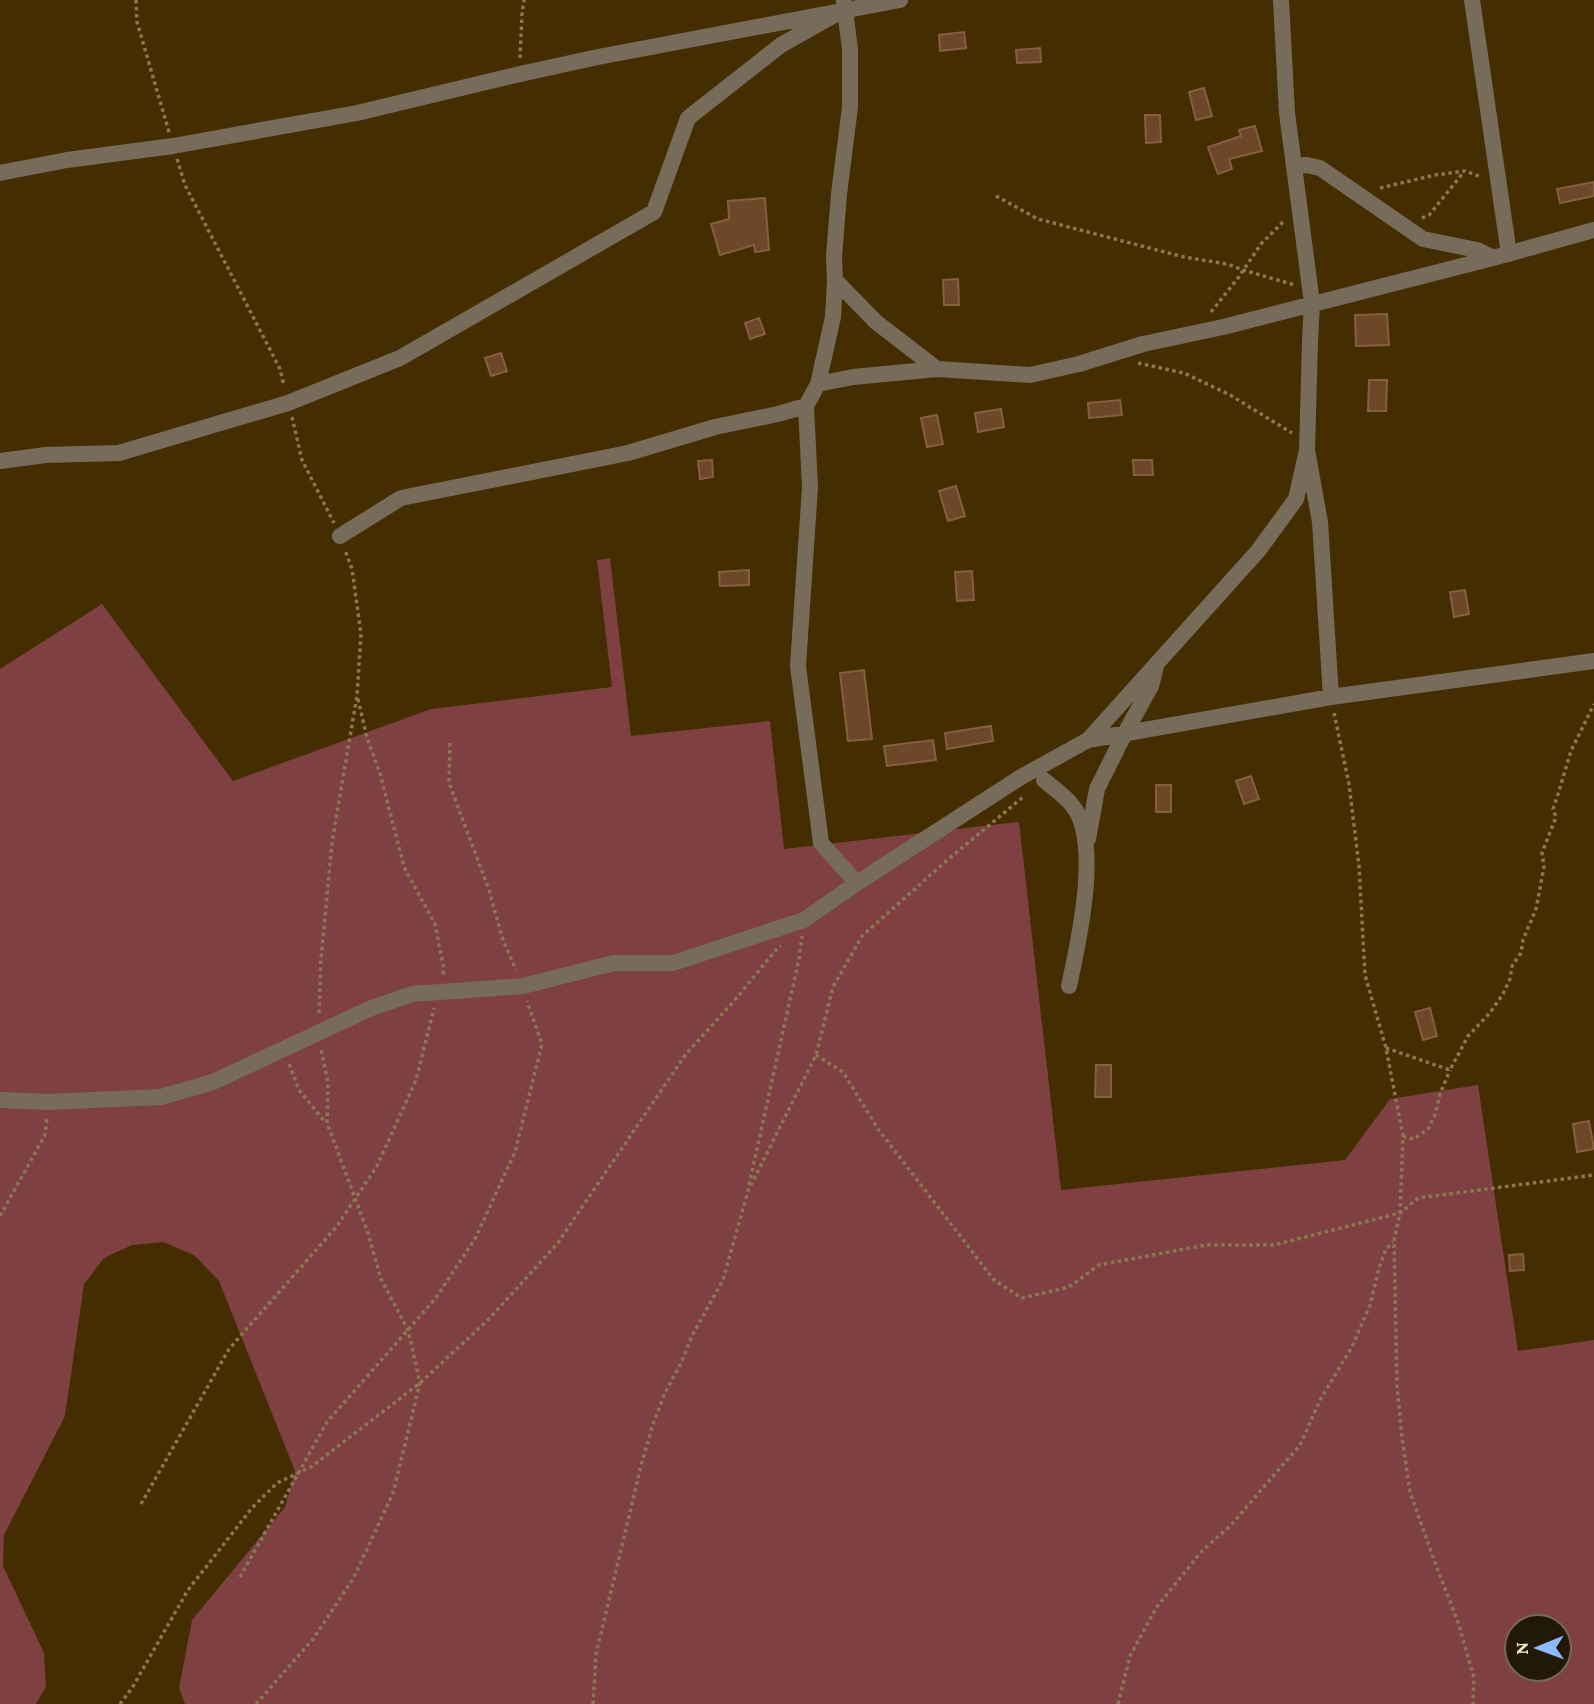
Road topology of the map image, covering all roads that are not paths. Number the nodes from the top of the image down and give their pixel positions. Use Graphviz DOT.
graph roads {
  1 [pos="900,0"];
  2 [pos="1281,0"];
  3 [pos="1472,0"];
  4 [pos="844,5"];
  5 [pos="1294,166"];
  6 [pos="0,173"];
  7 [pos="1594,230"];
  8 [pos="1501,256"];
  9 [pos="835,280"];
  10 [pos="1311,296"];
  11 [pos="937,369"];
  12 [pos="818,384"];
  13 [pos="806,405"];
  14 [pos="1306,453"];
  15 [pos="0,461"];
  16 [pos="341,536"];
  17 [pos="1594,661"];
  18 [pos="1156,664"];
  19 [pos="1331,697"];
  20 [pos="1124,735"];
  21 [pos="1088,740"];
  22 [pos="1044,780"];
  23 [pos="1087,848"];
  24 [pos="857,883"];
  25 [pos="1069,986"];
  26 [pos="0,1100"];
  1 -- 4 [label="street"];
  2 -- 5 [label="street"];
  3 -- 8 [label="street"];
  4 -- 6 [label="street"];
  4 -- 9 [label="street"];
  4 -- 15 [label="street"];
  5 -- 8 [label="street"];
  5 -- 10 [label="street"];
  7 -- 8 [label="street"];
  8 -- 10 [label="street"];
  9 -- 11 [label="street"];
  9 -- 12 [label="street"];
  10 -- 11 [label="street"];
  10 -- 14 [label="street"];
  11 -- 12 [label="street"];
  12 -- 13 [label="street"];
  13 -- 16 [label="street"];
  13 -- 24 [label="street"];
  14 -- 18 [label="street"];
  14 -- 19 [label="street"];
  17 -- 19 [label="street"];
  18 -- 20 [label="street"];
  18 -- 21 [label="street"];
  19 -- 20 [label="street"];
  20 -- 21 [label="street"];
  20 -- 23 [label="street"];
  21 -- 24 [label="street"];
  22 -- 23 [label="street"];
  23 -- 25 [label="street"];
  24 -- 26 [label="street"];
}
